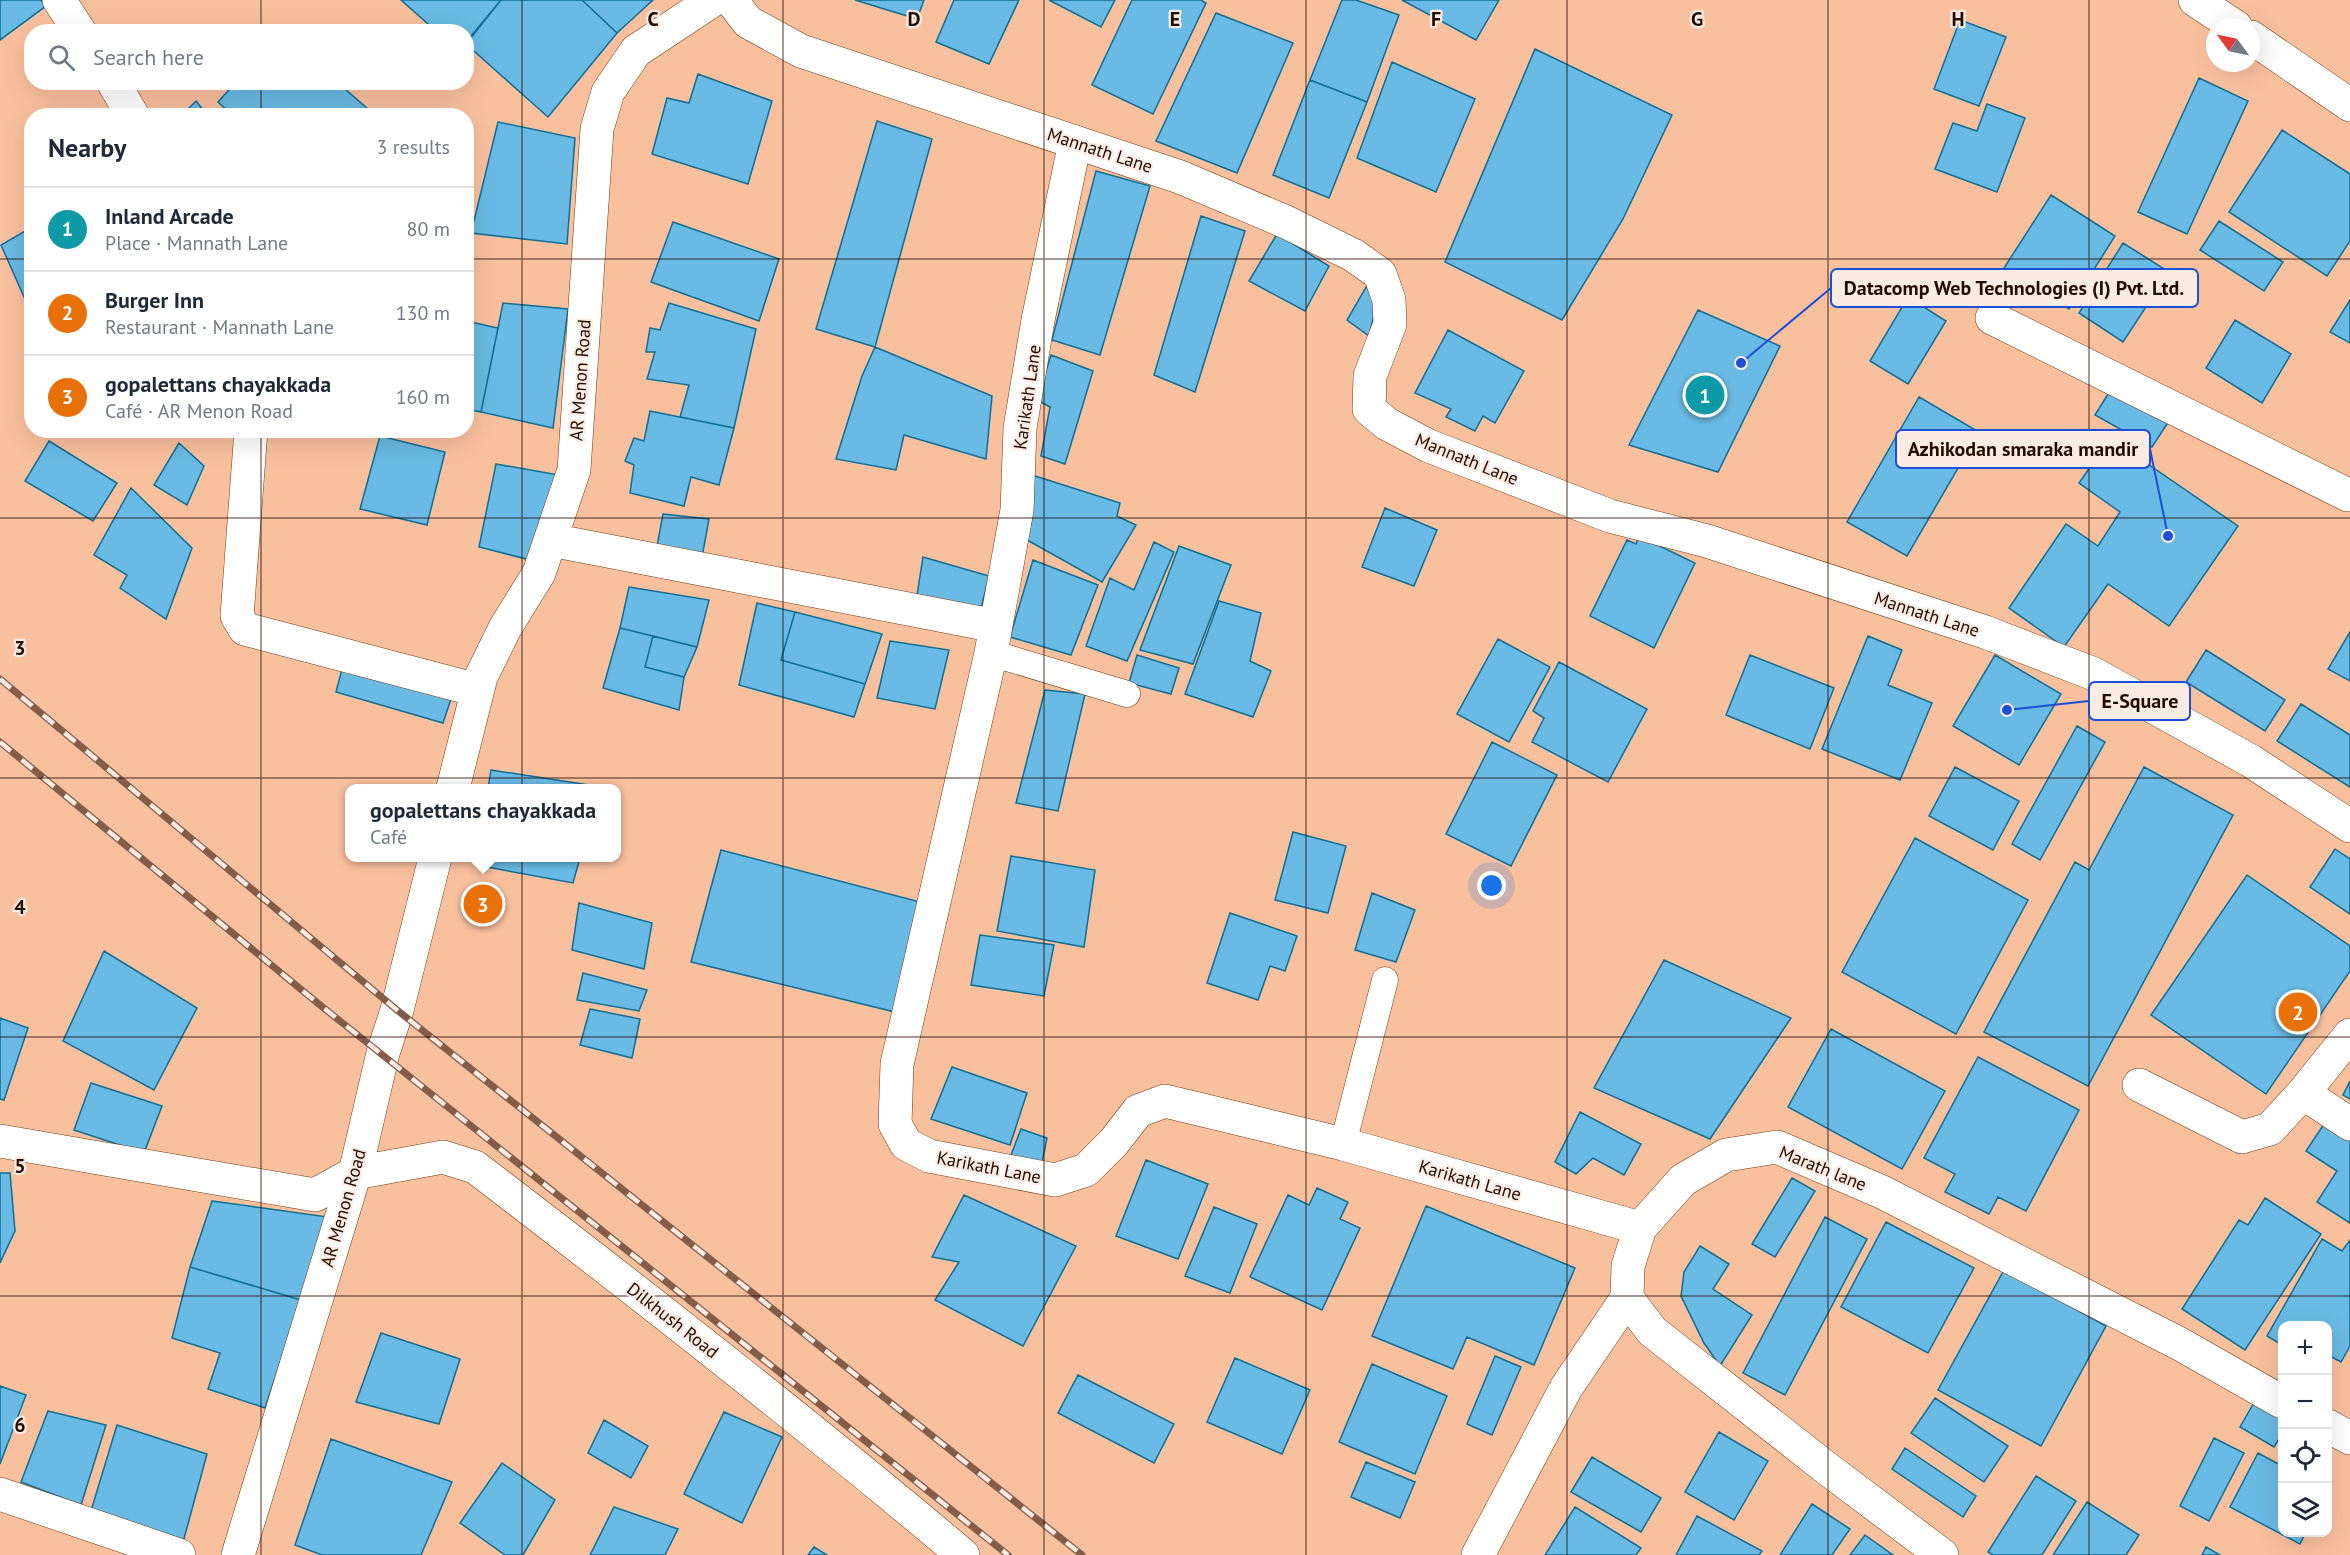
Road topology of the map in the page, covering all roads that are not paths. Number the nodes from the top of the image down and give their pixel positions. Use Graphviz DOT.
graph roads {
  1 [pos="59,0"];
  2 [pos="713,0"];
  3 [pos="731,0"];
  4 [pos="2195,0"];
  5 [pos="2222,18"];
  6 [pos="75,24"];
  7 [pos="2260,43"];
  8 [pos="118,90"];
  9 [pos="2350,105"];
  10 [pos="128,108"];
  11 [pos="1075,142"];
  12 [pos="1992,318"];
  13 [pos="250,438"];
  14 [pos="2349,494"];
  15 [pos="551,540"];
  16 [pos="993,640"];
  17 [pos="477,690"];
  18 [pos="1127,694"];
  19 [pos="454,784"];
  20 [pos="2350,826"];
  21 [pos="434,862"];
  22 [pos="1385,980"];
  23 [pos="2350,1035"];
  24 [pos="2139,1085"];
  25 [pos="2303,1093"];
  26 [pos="2350,1124"];
  27 [pos="0,1141"];
  28 [pos="1343,1144"];
  29 [pos="355,1173"];
  30 [pos="1640,1228"];
  31 [pos="1627,1298"];
  32 [pos="2278,1399"];
  33 [pos="2332,1428"];
  34 [pos="2350,1438"];
  35 [pos="0,1494"];
  36 [pos="179,1555"];
  37 [pos="238,1555"];
  38 [pos="963,1555"];
  39 [pos="1478,1555"];
  40 [pos="1942,1555"];
  1 -- 6 [label="street"];
  2 -- 15 [label="street, AR Menon Road"];
  3 -- 11 [label="street, Mannath Lane"];
  4 -- 5 [label="street"];
  7 -- 9 [label="street"];
  8 -- 10 [label="street"];
  11 -- 16 [label="street, Karikath Lane"];
  11 -- 20 [label="street, Mannath Lane"];
  12 -- 14 [label="street"];
  13 -- 17 [label="street"];
  15 -- 16 [label="street"];
  15 -- 17 [label="street, AR Menon Road"];
  16 -- 18 [label="lane"];
  16 -- 28 [label="street, Karikath Lane"];
  17 -- 19 [label="street, AR Menon Road"];
  21 -- 29 [label="street, AR Menon Road"];
  22 -- 28 [label="lane"];
  23 -- 25 [label="street"];
  24 -- 25 [label="street"];
  25 -- 26 [label="street"];
  27 -- 29 [label="street, Dilkhush Road"];
  28 -- 30 [label="street, Karikath Lane"];
  29 -- 37 [label="street, AR Menon Road"];
  29 -- 38 [label="street, Dilkhush Road"];
  30 -- 31 [label="street, Marath lane"];
  30 -- 32 [label="street, Marath lane"];
  31 -- 39 [label="street"];
  31 -- 40 [label="street"];
  33 -- 34 [label="street"];
  35 -- 36 [label="street"];
}
